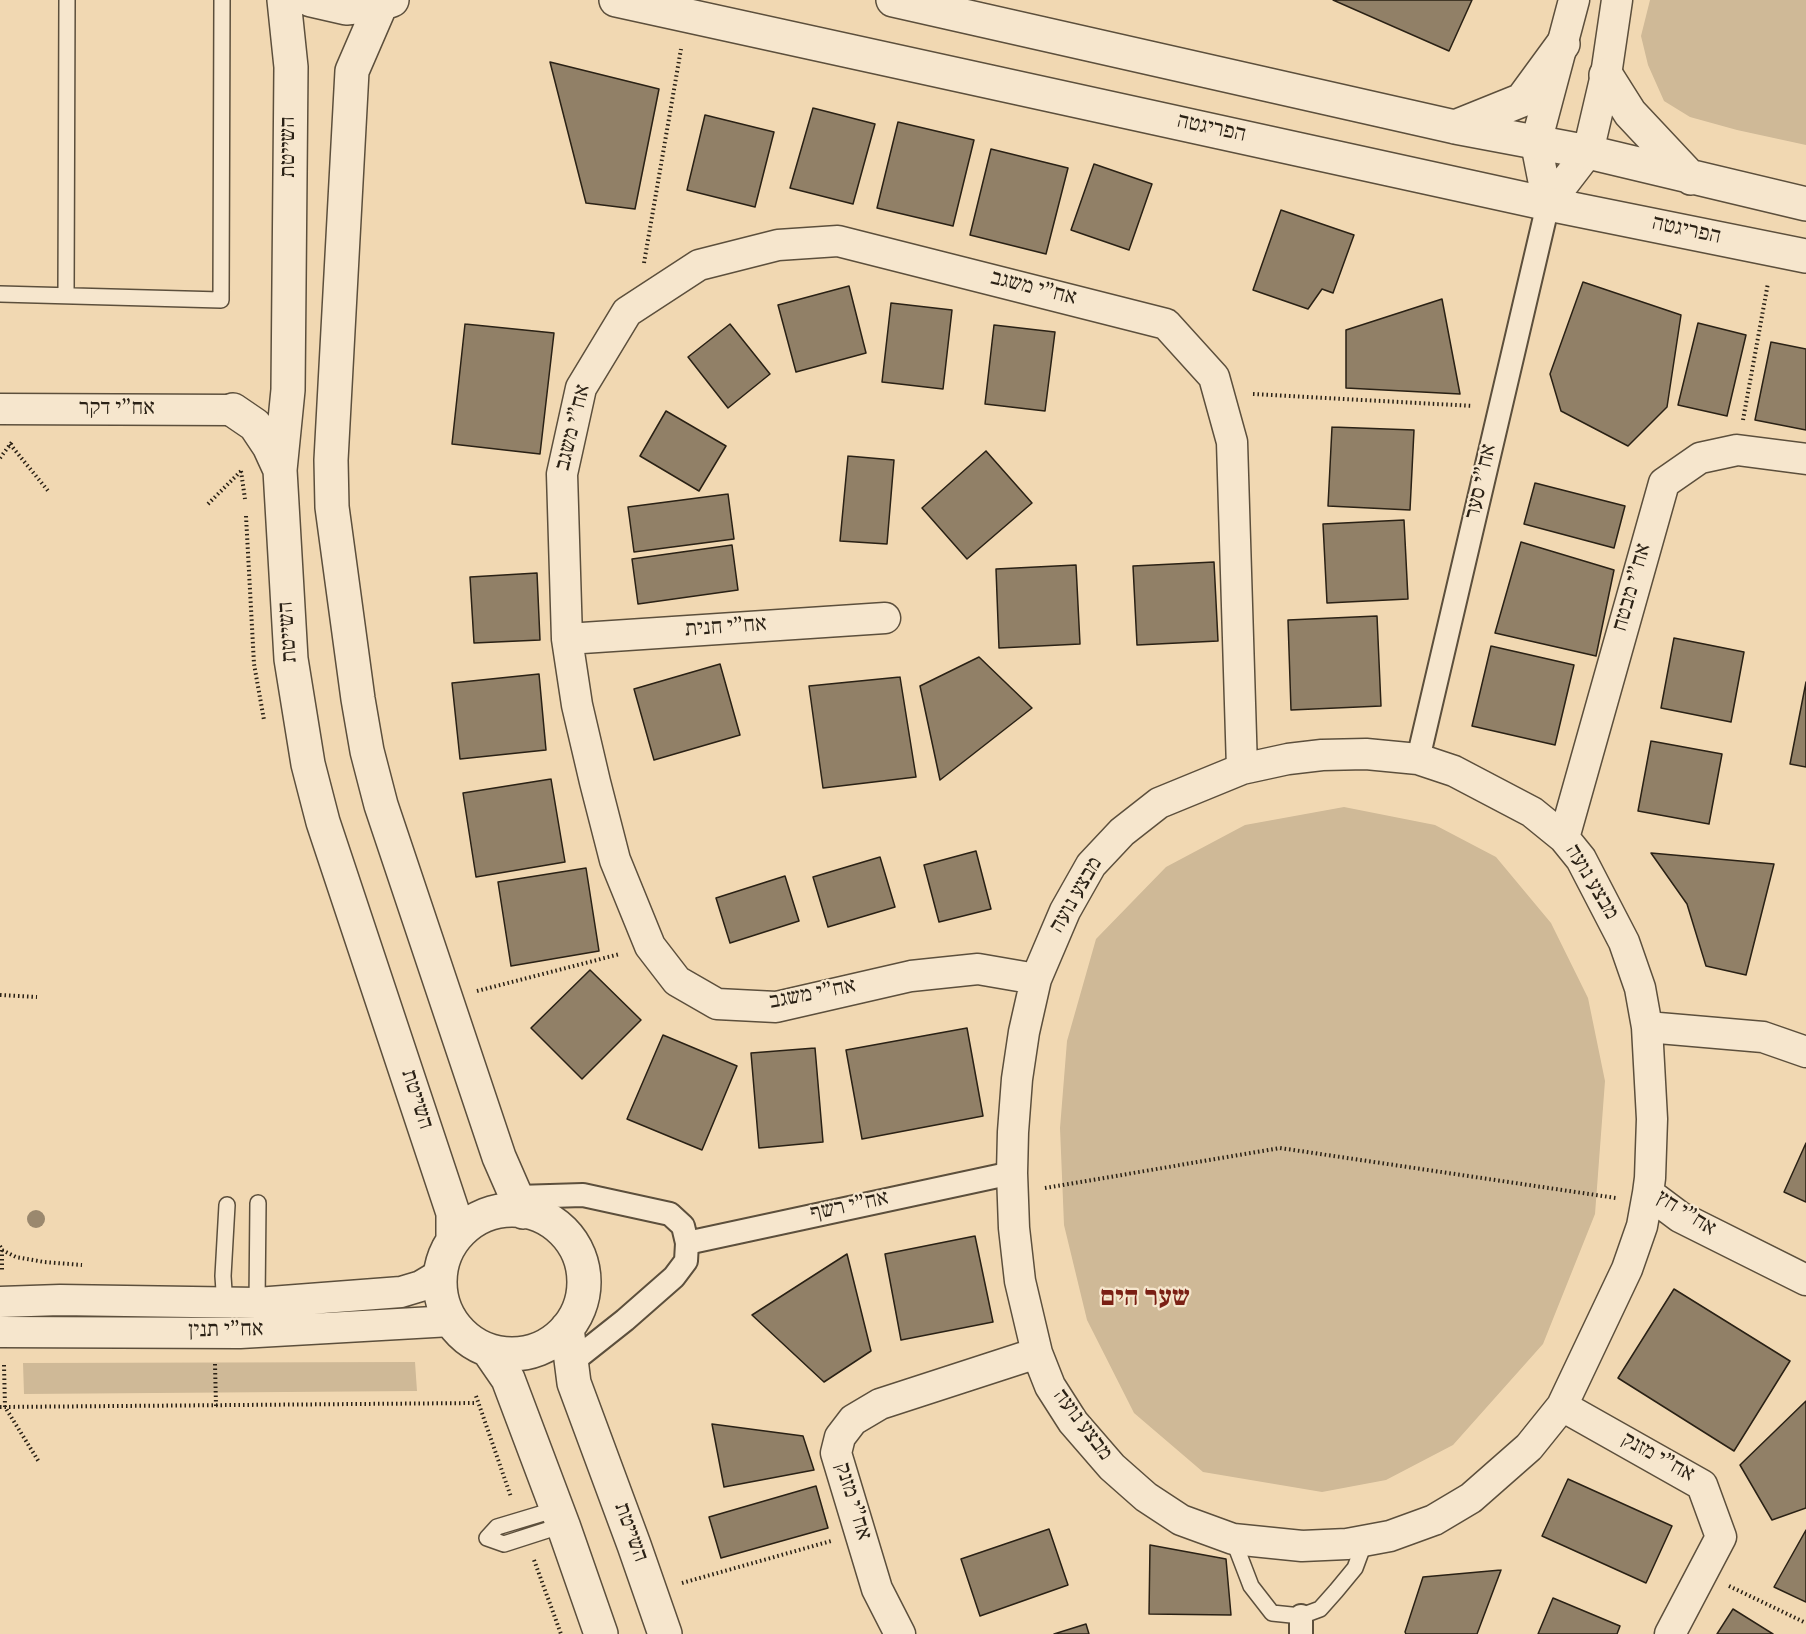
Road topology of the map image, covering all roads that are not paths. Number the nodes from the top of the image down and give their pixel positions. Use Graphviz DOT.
graph roads {
  1 [pos="67,0"];
  2 [pos="222,0"];
  3 [pos="284,0"];
  4 [pos="311,0"];
  5 [pos="616,0"];
  6 [pos="893,0"];
  7 [pos="1574,0"];
  8 [pos="1617,0"];
  9 [pos="387,2"];
  10 [pos="1563,44"];
  11 [pos="1606,75"];
  12 [pos="1455,127"];
  13 [pos="1536,143"];
  14 [pos="1588,152"];
  15 [pos="1691,178"];
  16 [pos="1548,204"];
  17 [pos="1806,204"];
  18 [pos="1806,256"];
  19 [pos="0,294"];
  20 [pos="66,296"];
  21 [pos="288,390"];
  22 [pos="233,410"];
  23 [pos="3,423"];
  24 [pos="1806,459"];
  25 [pos="280,470"];
  26 [pos="885,618"];
  27 [pos="567,639"];
  28 [pos="1418,759"];
  29 [pos="1242,769"];
  30 [pos="1564,838"];
  31 [pos="1036,979"];
  32 [pos="1647,1027"];
  33 [pos="1806,1052"];
  34 [pos="1012,1183"];
  35 [pos="1647,1198"];
  36 [pos="258,1203"];
  37 [pos="227,1204"];
  38 [pos="520,1204"];
  39 [pos="453,1240"];
  40 [pos="687,1243"];
  41 [pos="1806,1259"];
  42 [pos="441,1274"];
  43 [pos="1806,1280"];
  44 [pos="0,1302"];
  45 [pos="223,1303"];
  46 [pos="256,1303"];
  47 [pos="451,1321"];
  48 [pos="567,1328"];
  49 [pos="0,1332"];
  50 [pos="240,1333"];
  51 [pos="488,1350"];
  52 [pos="1037,1353"];
  53 [pos="572,1362"];
  54 [pos="1562,1406"];
  55 [pos="1233,1539"];
  56 [pos="1365,1540"];
  57 [pos="1301,1625"];
  58 [pos="601,1634"];
  59 [pos="664,1634"];
  60 [pos="900,1634"];
  61 [pos="1670,1634"];
  1 -- 20 [label="lane"];
  2 -- 20 [label="lane"];
  3 -- 21 [label="street, השייטת"];
  4 -- 9 [label="street"];
  5 -- 16 [label="street, הפריגטה"];
  6 -- 12 [label="street"];
  7 -- 10 [label="street"];
  8 -- 11 [label="street"];
  9 -- 38 [label="street"];
  10 -- 12 [label="street"];
  10 -- 13 [label="street"];
  11 -- 14 [label="street"];
  11 -- 15 [label="street"];
  12 -- 13 [label="street"];
  13 -- 14 [label="street"];
  13 -- 16 [label="street"];
  14 -- 15 [label="street"];
  14 -- 16 [label="street"];
  15 -- 17 [label="street"];
  16 -- 18 [label="street, הפריגטה"];
  16 -- 28 [label="street, אח\"י סער"];
  19 -- 20 [label="lane"];
  21 -- 22 [label="street"];
  21 -- 25 [label="street, השייטת"];
  22 -- 23 [label="street, אח\"י דקר"];
  22 -- 25 [label="street"];
  24 -- 30 [label="street, אח\"י מבטח"];
  25 -- 39 [label="street, השייטת"];
  26 -- 27 [label="street, אח\"י חנית"];
  27 -- 29 [label="street, אח\"י משגב"];
  27 -- 31 [label="street, אח\"י משגב"];
  28 -- 29 [label="street, מבצע נועה"];
  28 -- 30 [label="street, מבצע נועה"];
  29 -- 31 [label="street, מבצע נועה"];
  30 -- 32 [label="street, מבצע נועה"];
  31 -- 34 [label="street, מבצע נועה"];
  32 -- 33 [label="street"];
  32 -- 35 [label="street, מבצע נועה"];
  34 -- 40 [label="street, אח\"י רשף"];
  34 -- 52 [label="street, מבצע נועה"];
  35 -- 41 [label="street, אח\"י חץ"];
  35 -- 43 [label="street, אח\"י חץ"];
  35 -- 54 [label="street, מבצע נועה"];
  36 -- 46 [label="lane"];
  37 -- 45 [label="lane"];
  38 -- 39 [label="street"];
  38 -- 40 [label="street"];
  38 -- 48 [label="street"];
  39 -- 42 [label="street"];
  40 -- 53 [label="street"];
  42 -- 46 [label="street, אח\"י תנין"];
  42 -- 47 [label="street"];
  44 -- 45 [label="street, אח\"י תנין"];
  45 -- 46 [label="street, אח\"י תנין"];
  45 -- 50 [label="lane"];
  46 -- 50 [label="lane"];
  47 -- 50 [label="street, אח\"י תנין"];
  47 -- 51 [label="street"];
  48 -- 51 [label="street"];
  48 -- 53 [label="street, השייטת"];
  49 -- 50 [label="street, אח\"י תנין"];
  51 -- 58 [label="street"];
  52 -- 55 [label="street, מבצע נועה"];
  52 -- 60 [label="street, אח\"י מזנק"];
  53 -- 59 [label="street, השייטת"];
  54 -- 56 [label="street, מבצע נועה"];
  54 -- 61 [label="street, אח\"י מזנק"];
  55 -- 56 [label="street, מבצע נועה"];
  55 -- 57 [label="lane"];
  56 -- 57 [label="lane"];
}
